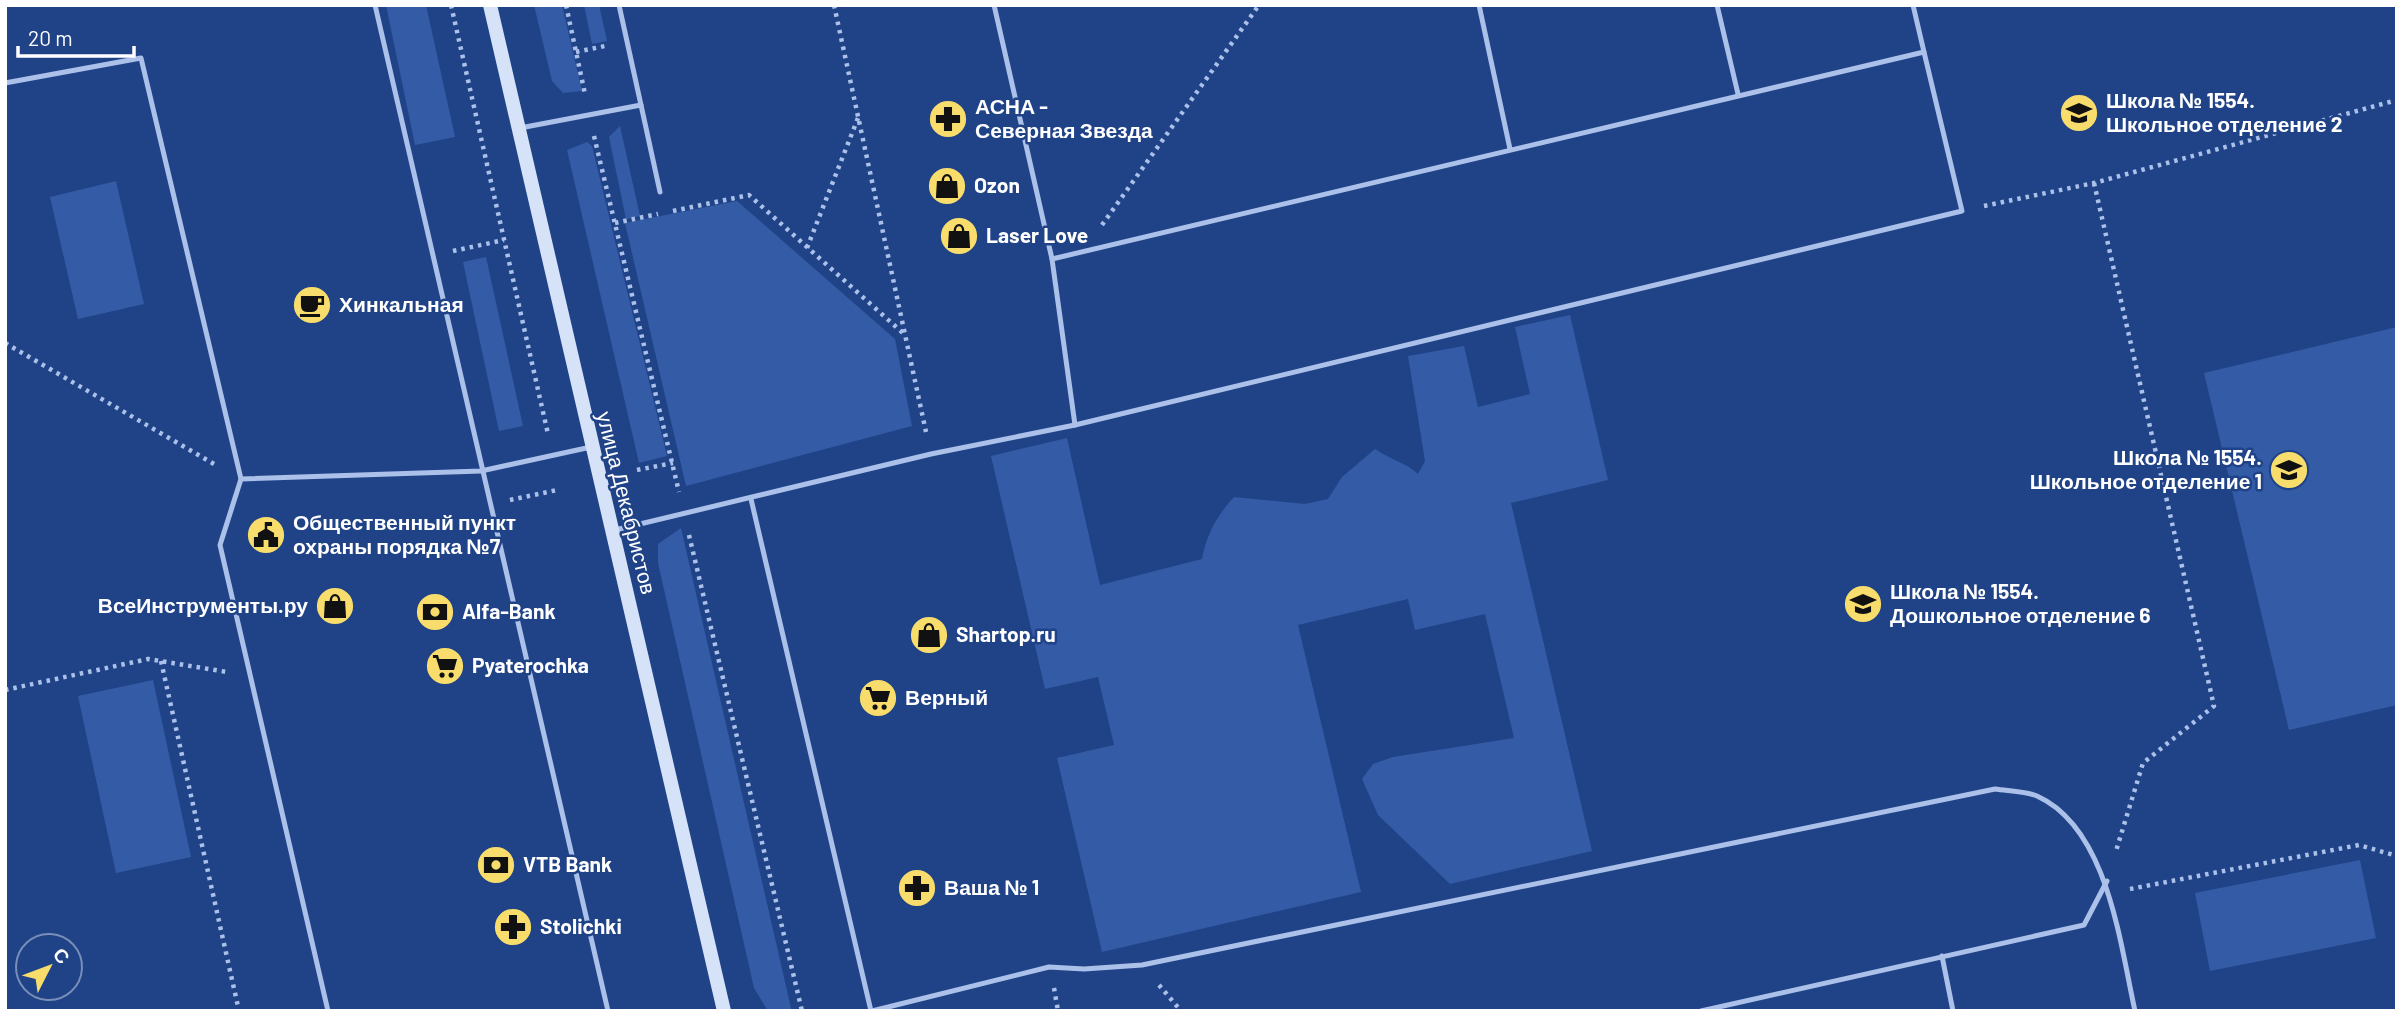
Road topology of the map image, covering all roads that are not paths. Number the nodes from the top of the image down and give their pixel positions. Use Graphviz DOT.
graph roads {
  1 [pos="375,5"];
  2 [pos="489,5"];
  3 [pos="619,5"];
  4 [pos="993,5"];
  5 [pos="1479,5"];
  6 [pos="1717,5"];
  7 [pos="1913,5"];
  8 [pos="1924,52"];
  9 [pos="5,83"];
  10 [pos="1738,94"];
  11 [pos="640,105"];
  12 [pos="517,129"];
  13 [pos="1510,149"];
  14 [pos="660,192"];
  15 [pos="1052,258"];
  16 [pos="1075,425"];
  17 [pos="591,447"];
  18 [pos="481,471"];
  19 [pos="241,480"];
  20 [pos="751,499"];
  21 [pos="612,531"];
  22 [pos="2107,881"];
  23 [pos="1941,956"];
  24 [pos="328,1011"];
  25 [pos="608,1011"];
  26 [pos="724,1011"];
  27 [pos="871,1011"];
  28 [pos="1701,1011"];
  29 [pos="1953,1011"];
  30 [pos="2135,1011"];
  1 -- 18 [label="lane"];
  2 -- 12 [label="main road, улица Декабристов"];
  3 -- 11 [label="lane"];
  4 -- 15 [label="lane"];
  5 -- 13 [label="lane"];
  6 -- 10 [label="lane"];
  7 -- 8 [label="lane"];
  8 -- 10 [label="lane"];
  8 -- 16 [label="lane"];
  9 -- 19 [label="lane"];
  10 -- 13 [label="lane"];
  11 -- 12 [label="lane"];
  11 -- 14 [label="lane"];
  12 -- 17 [label="main road, улица Декабристов"];
  13 -- 15 [label="lane"];
  15 -- 16 [label="lane"];
  16 -- 20 [label="lane"];
  17 -- 18 [label="lane"];
  17 -- 21 [label="main road, улица Декабристов"];
  18 -- 19 [label="lane"];
  18 -- 25 [label="lane"];
  19 -- 24 [label="lane"];
  20 -- 21 [label="lane"];
  20 -- 27 [label="lane"];
  21 -- 26 [label="main road, улица Декабристов"];
  22 -- 23 [label="lane"];
  22 -- 27 [label="lane"];
  22 -- 30 [label="lane"];
  23 -- 28 [label="lane"];
  23 -- 29 [label="lane"];
}
